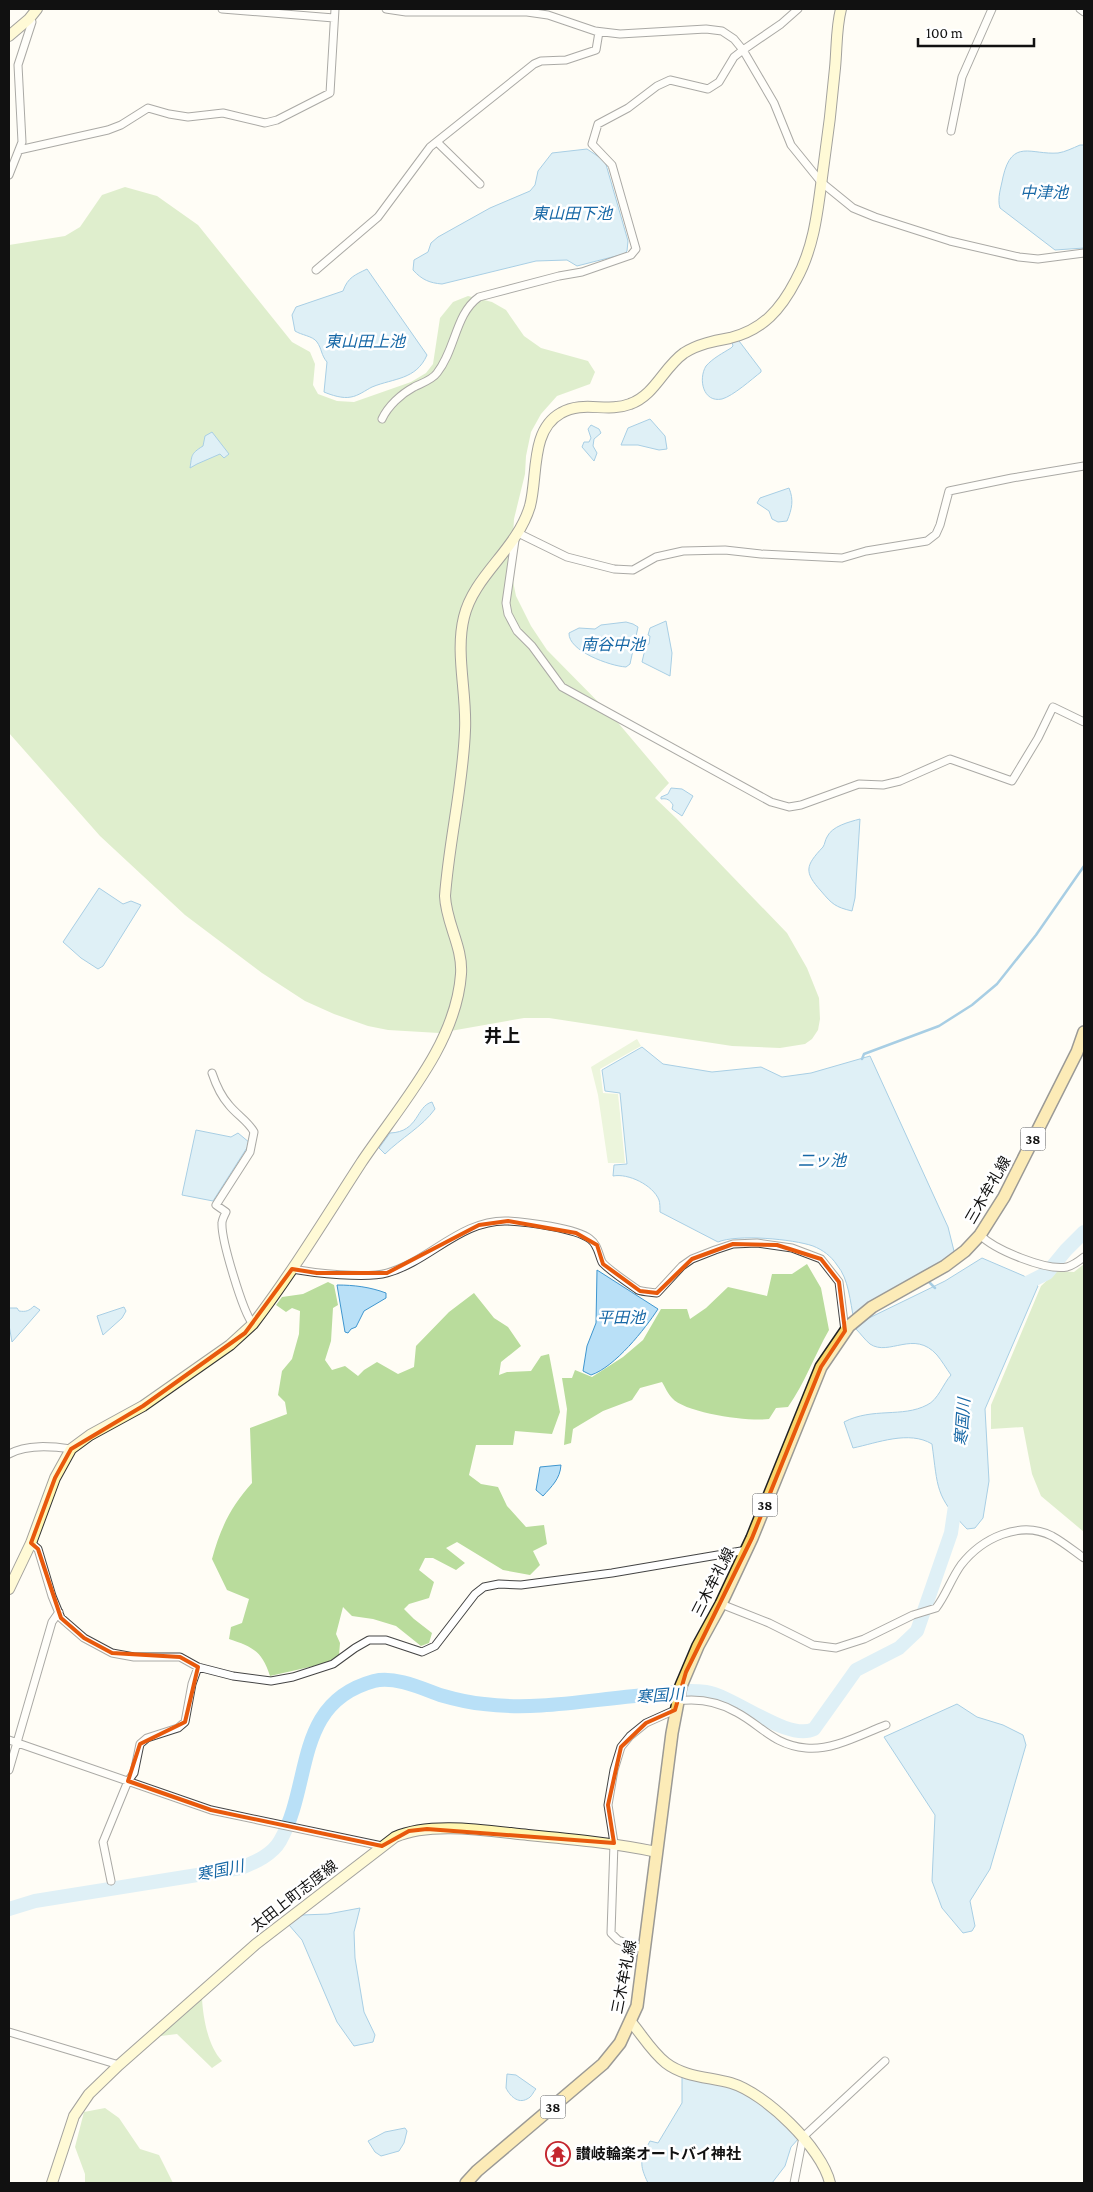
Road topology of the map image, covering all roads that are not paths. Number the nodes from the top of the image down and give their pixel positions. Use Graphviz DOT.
graph roads {
  1 [pos="37,9"];
  2 [pos="222,9"];
  3 [pos="335,9"];
  4 [pos="386,9"];
  5 [pos="798,9"];
  6 [pos="841,9"];
  7 [pos="992,9"];
  8 [pos="1080,9"];
  9 [pos="1084,12"];
  10 [pos="334,18"];
  11 [pos="29,19"];
  12 [pos="599,32"];
  13 [pos="9,36"];
  14 [pos="743,50"];
  15 [pos="951,131"];
  16 [pos="437,142"];
  17 [pos="19,150"];
  18 [pos="9,174"];
  19 [pos="821,182"];
  20 [pos="480,184"];
  21 [pos="1084,253"];
  22 [pos="316,270"];
  23 [pos="382,419"];
  24 [pos="1084,466"];
  25 [pos="517,536"];
  26 [pos="1084,722"];
  27 [pos="1084,1032"];
  28 [pos="212,1073"];
  29 [pos="977,1238"];
  30 [pos="1084,1257"];
  31 [pos="292,1269"];
  32 [pos="253,1324"];
  33 [pos="847,1328"];
  34 [pos="71,1449"];
  35 [pos="9,1454"];
  36 [pos="31,1543"];
  37 [pos="747,1550"];
  38 [pos="1084,1558"];
  39 [pos="9,1589"];
  40 [pos="721,1604"];
  41 [pos="59,1612"];
  42 [pos="198,1667"];
  43 [pos="677,1703"];
  44 [pos="886,1725"];
  45 [pos="12,1741"];
  46 [pos="9,1770"];
  47 [pos="128,1781"];
  48 [pos="614,1843"];
  49 [pos="382,1846"];
  50 [pos="657,1852"];
  51 [pos="111,1881"];
  52 [pos="645,1950"];
  53 [pos="631,2022"];
  54 [pos="9,2032"];
  55 [pos="885,2061"];
  56 [pos="119,2064"];
  57 [pos="803,2137"];
  58 [pos="52,2183"];
  59 [pos="466,2183"];
  60 [pos="794,2183"];
  61 [pos="830,2183"];
  1 -- 11 [label="street"];
  2 -- 10 [label="street"];
  3 -- 10 [label="street"];
  4 -- 12 [label="street"];
  5 -- 14 [label="street"];
  6 -- 19 [label="street"];
  7 -- 15 [label="street"];
  8 -- 9 [label="street"];
  10 -- 17 [label="street"];
  11 -- 13 [label="street"];
  11 -- 17 [label="street"];
  12 -- 14 [label="street"];
  12 -- 16 [label="street"];
  14 -- 19 [label="street"];
  14 -- 23 [label="street"];
  16 -- 20 [label="street"];
  16 -- 22 [label="street"];
  17 -- 18 [label="street"];
  19 -- 21 [label="street"];
  19 -- 25 [label="street"];
  24 -- 25 [label="street"];
  25 -- 26 [label="street"];
  25 -- 31 [label="street"];
  27 -- 29 [label="main road, 三木牟礼線 / 38"];
  28 -- 32 [label="street"];
  29 -- 30 [label="street"];
  29 -- 33 [label="main road, 三木牟礼線 / 38"];
  31 -- 32 [label="street"];
  31 -- 33 [label="street"];
  32 -- 34 [label="street"];
  33 -- 37 [label="main road, 三木牟礼線 / 38"];
  34 -- 35 [label="street"];
  34 -- 36 [label="street"];
  36 -- 39 [label="street"];
  36 -- 41 [label="street"];
  37 -- 40 [label="main road, 三木牟礼線 / 38"];
  37 -- 42 [label="street"];
  38 -- 40 [label="street"];
  40 -- 43 [label="main road, 三木牟礼線 / 38"];
  41 -- 42 [label="street"];
  41 -- 45 [label="street"];
  42 -- 47 [label="street"];
  43 -- 44 [label="street"];
  43 -- 48 [label="street"];
  43 -- 50 [label="main road, 三木牟礼線 / 38"];
  45 -- 46 [label="street"];
  45 -- 47 [label="street"];
  47 -- 49 [label="street"];
  47 -- 51 [label="street"];
  48 -- 49 [label="street, 太田上町志度線"];
  48 -- 50 [label="street, 太田上町志度線"];
  48 -- 52 [label="street"];
  49 -- 56 [label="street, 太田上町志度線"];
  50 -- 52 [label="main road, 三木牟礼線 / 38"];
  52 -- 53 [label="main road, 三木牟礼線 / 38"];
  53 -- 57 [label="street"];
  53 -- 59 [label="main road, 三木牟礼線 / 38"];
  54 -- 56 [label="street"];
  55 -- 57 [label="street"];
  56 -- 58 [label="street, 太田上町志度線"];
  57 -- 60 [label="street"];
  57 -- 61 [label="street"];
}
